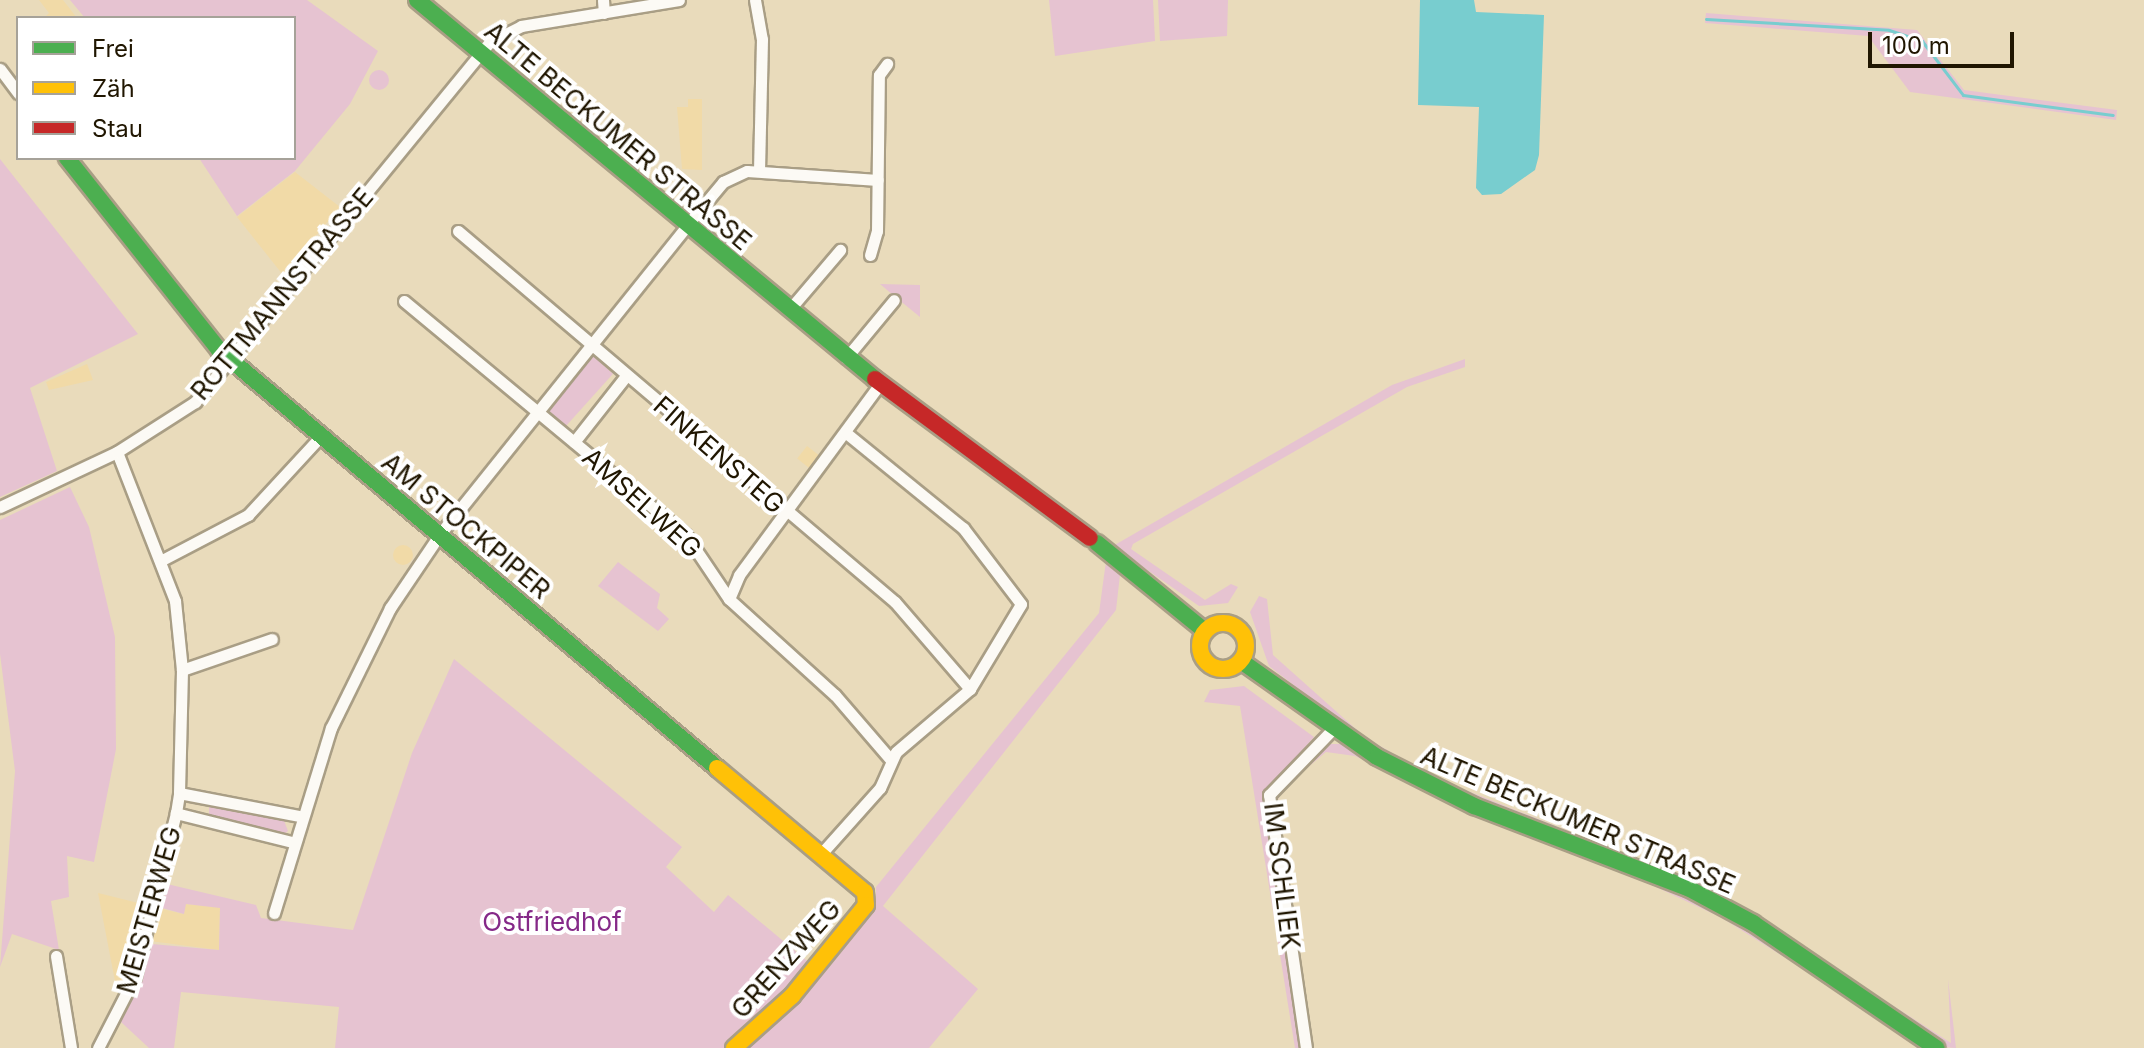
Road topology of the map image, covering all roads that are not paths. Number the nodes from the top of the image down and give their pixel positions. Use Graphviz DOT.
graph roads {
  1 [pos="417,0"];
  2 [pos="603,0"];
  3 [pos="679,0"];
  4 [pos="755,0"];
  5 [pos="604,13"];
  6 [pos="481,52"];
  7 [pos="887,64"];
  8 [pos="0,69"];
  9 [pos="16,90"];
  10 [pos="69,160"];
  11 [pos="759,170"];
  12 [pos="878,180"];
  13 [pos="688,224"];
  14 [pos="458,231"];
  15 [pos="840,250"];
  16 [pos="870,255"];
  17 [pos="894,300"];
  18 [pos="404,301"];
  19 [pos="789,310"];
  20 [pos="590,344"];
  21 [pos="846,358"];
  22 [pos="232,361"];
  23 [pos="626,376"];
  24 [pos="880,384"];
  25 [pos="538,411"];
  26 [pos="846,433"];
  27 [pos="321,436"];
  28 [pos="574,442"];
  29 [pos="117,452"];
  30 [pos="0,507"];
  31 [pos="785,512"];
  32 [pos="440,534"];
  33 [pos="164,559"];
  34 [pos="715,570"];
  35 [pos="739,575"];
  36 [pos="729,599"];
  37 [pos="1205,631"];
  38 [pos="272,639"];
  39 [pos="1241,661"];
  40 [pos="182,670"];
  41 [pos="970,689"];
  42 [pos="1333,729"];
  43 [pos="891,760"];
  44 [pos="179,793"];
  45 [pos="176,813"];
  46 [pos="300,816"];
  47 [pos="292,842"];
  48 [pos="820,855"];
  49 [pos="868,898"];
  50 [pos="274,913"];
  51 [pos="56,956"];
  52 [pos="71,1048"];
  53 [pos="98,1048"];
  54 [pos="734,1048"];
  55 [pos="1306,1048"];
  56 [pos="1936,1048"];
  1 -- 6 [label="street, ALTE BECKUMER STRASSE"];
  2 -- 5 [label="street"];
  3 -- 5 [label="street, ROTTMANNSTRASSE"];
  4 -- 11 [label="street"];
  5 -- 6 [label="street, ROTTMANNSTRASSE"];
  6 -- 13 [label="street, ALTE BECKUMER STRASSE"];
  6 -- 22 [label="street, ROTTMANNSTRASSE"];
  7 -- 12 [label="street"];
  8 -- 9 [label="street"];
  10 -- 22 [label="street, AM STOCKPIPER"];
  11 -- 12 [label="street"];
  11 -- 13 [label="street"];
  12 -- 16 [label="street"];
  13 -- 19 [label="street, ALTE BECKUMER STRASSE"];
  13 -- 20 [label="street"];
  14 -- 20 [label="street, FINKENSTEG"];
  15 -- 19 [label="street"];
  17 -- 21 [label="street"];
  18 -- 25 [label="street, AMSELWEG"];
  19 -- 21 [label="street, ALTE BECKUMER STRASSE"];
  20 -- 23 [label="street, FINKENSTEG"];
  20 -- 25 [label="street"];
  21 -- 24 [label="street, ALTE BECKUMER STRASSE"];
  22 -- 27 [label="street, AM STOCKPIPER"];
  22 -- 29 [label="street, ROTTMANNSTRASSE"];
  23 -- 28 [label="street"];
  23 -- 31 [label="street, FINKENSTEG"];
  24 -- 26 [label="street"];
  24 -- 37 [label="street, ALTE BECKUMER STRASSE"];
  25 -- 28 [label="street, AMSELWEG"];
  25 -- 32 [label="street"];
  26 -- 31 [label="street"];
  26 -- 41 [label="street"];
  27 -- 32 [label="street, AM STOCKPIPER"];
  27 -- 33 [label="street"];
  28 -- 34 [label="street, AMSELWEG"];
  29 -- 30 [label="street, ROTTMANNSTRASSE"];
  29 -- 33 [label="street, MEISTERWEG"];
  31 -- 35 [label="street"];
  31 -- 41 [label="street, FINKENSTEG"];
  32 -- 46 [label="street"];
  32 -- 48 [label="street, AM STOCKPIPER"];
  33 -- 40 [label="street, MEISTERWEG"];
  34 -- 35 [label="street"];
  34 -- 36 [label="street, AMSELWEG"];
  35 -- 36 [label="street"];
  36 -- 43 [label="street, AMSELWEG"];
  37 -- 39 [label="street"];
  37 -- 39 [label="street"];
  38 -- 40 [label="street"];
  39 -- 42 [label="street, ALTE BECKUMER STRASSE"];
  40 -- 44 [label="street, MEISTERWEG"];
  41 -- 43 [label="street"];
  42 -- 55 [label="street, IM SCHLIEK"];
  42 -- 56 [label="street, ALTE BECKUMER STRASSE"];
  43 -- 48 [label="street"];
  44 -- 45 [label="street, MEISTERWEG"];
  44 -- 46 [label="street"];
  45 -- 47 [label="street"];
  45 -- 53 [label="street, MEISTERWEG"];
  46 -- 47 [label="street"];
  47 -- 50 [label="street"];
  48 -- 49 [label="street, AM STOCKPIPER"];
  49 -- 54 [label="street, GRENZWEG"];
  51 -- 52 [label="street"];
}
